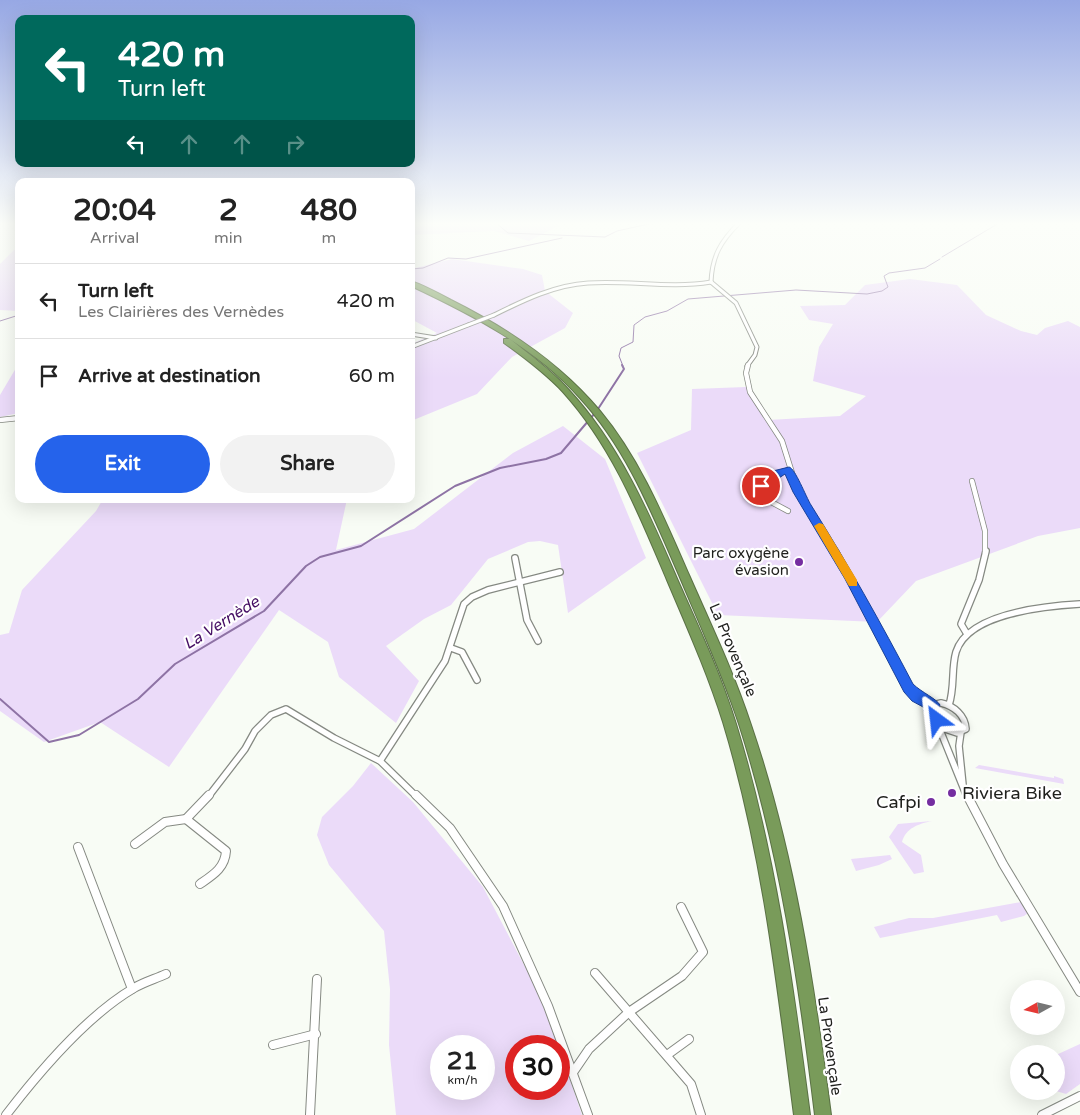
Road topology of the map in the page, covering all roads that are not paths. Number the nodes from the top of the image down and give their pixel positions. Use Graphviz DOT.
graph roads {
  1 [pos="711,275"];
  2 [pos="711,282"];
  3 [pos="415,285"];
  4 [pos="415,291"];
  5 [pos="415,335"];
  6 [pos="436,338"];
  7 [pos="415,346"];
  8 [pos="587,407"];
  9 [pos="15,418"];
  10 [pos="0,420"];
  11 [pos="599,423"];
  12 [pos="789,470"];
  13 [pos="972,481"];
  14 [pos="788,512"];
  15 [pos="515,558"];
  16 [pos="560,572"];
  17 [pos="522,582"];
  18 [pos="1080,604"];
  19 [pos="967,634"];
  20 [pos="538,641"];
  21 [pos="451,648"];
  22 [pos="477,680"];
  23 [pos="933,705"];
  24 [pos="949,705"];
  25 [pos="940,724"];
  26 [pos="961,732"];
  27 [pos="380,761"];
  28 [pos="963,788"];
  29 [pos="186,819"];
  30 [pos="135,844"];
  31 [pos="78,847"];
  32 [pos="200,884"];
  33 [pos="681,907"];
  34 [pos="595,973"];
  35 [pos="166,974"];
  36 [pos="317,979"];
  37 [pos="132,989"];
  38 [pos="1080,992"];
  39 [pos="629,1012"];
  40 [pos="316,1034"];
  41 [pos="690,1039"];
  42 [pos="273,1044"];
  43 [pos="667,1055"];
  44 [pos="574,1072"];
  45 [pos="1080,1096"];
  46 [pos="6,1115"];
  47 [pos="310,1115"];
  48 [pos="588,1115"];
  49 [pos="701,1115"];
  50 [pos="802,1115"];
  51 [pos="823,1115"];
  52 [pos="1042,1115"];
  1 -- 2 [label="street"];
  2 -- 6 [label="street, bridge"];
  2 -- 12 [label="street"];
  3 -- 8 [label="highway, La Provençale"];
  4 -- 8 [label="highway, La Provençale"];
  5 -- 6 [label="street"];
  6 -- 7 [label="street"];
  8 -- 11 [label="highway, La Provençale"];
  9 -- 10 [label="street"];
  11 -- 50 [label="highway, La Provençale"];
  11 -- 51 [label="highway, La Provençale"];
  12 -- 14 [label="street"];
  12 -- 23 [label="street"];
  13 -- 19 [label="street"];
  15 -- 17 [label="street"];
  16 -- 17 [label="street"];
  17 -- 20 [label="street"];
  17 -- 21 [label="street"];
  18 -- 19 [label="street"];
  19 -- 24 [label="street"];
  21 -- 22 [label="street"];
  21 -- 27 [label="street"];
  23 -- 24 [label="street"];
  23 -- 25 [label="street"];
  24 -- 26 [label="street"];
  25 -- 26 [label="street"];
  25 -- 28 [label="street"];
  26 -- 28 [label="street"];
  27 -- 29 [label="street"];
  27 -- 44 [label="street"];
  28 -- 38 [label="street"];
  29 -- 30 [label="street"];
  29 -- 32 [label="street"];
  31 -- 37 [label="street"];
  33 -- 39 [label="street"];
  34 -- 39 [label="street"];
  35 -- 37 [label="street"];
  36 -- 40 [label="street"];
  37 -- 46 [label="street"];
  39 -- 43 [label="street"];
  39 -- 44 [label="street"];
  40 -- 42 [label="street"];
  40 -- 47 [label="street"];
  41 -- 43 [label="street"];
  43 -- 49 [label="street"];
  44 -- 48 [label="street"];
  45 -- 52 [label="street"];
}
